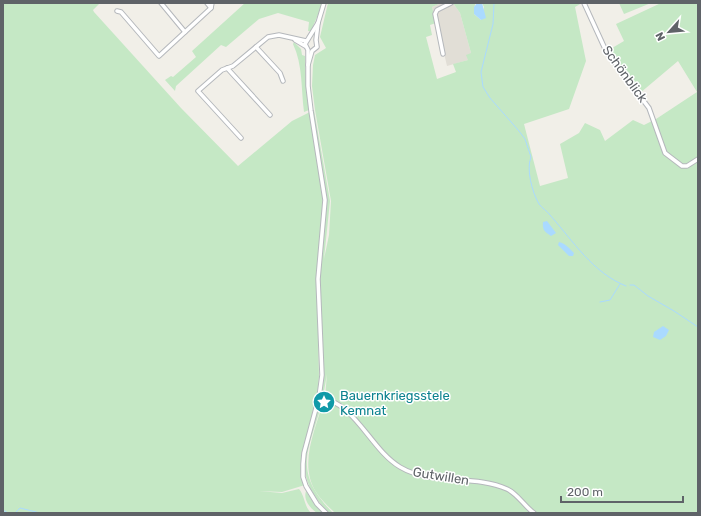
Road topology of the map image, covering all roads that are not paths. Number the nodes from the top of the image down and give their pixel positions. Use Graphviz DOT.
graph roads {
  1 [pos="161,3"];
  2 [pos="208,3"];
  3 [pos="212,3"];
  4 [pos="324,3"];
  5 [pos="451,3"];
  6 [pos="584,3"];
  7 [pos="211,8"];
  8 [pos="117,11"];
  9 [pos="318,23"];
  10 [pos="185,32"];
  11 [pos="308,39"];
  12 [pos="295,40"];
  13 [pos="316,40"];
  14 [pos="305,46"];
  15 [pos="256,47"];
  16 [pos="310,50"];
  17 [pos="443,54"];
  18 [pos="227,68"];
  19 [pos="283,81"];
  20 [pos="270,115"];
  21 [pos="241,138"];
  22 [pos="698,159"];
  23 [pos="319,397"];
  24 [pos="326,513"];
  25 [pos="534,513"];
  1 -- 10 [label="street"];
  2 -- 7 [label="street"];
  3 -- 7 [label="street"];
  4 -- 9 [label="street"];
  5 -- 17 [label="street"];
  6 -- 22 [label="street, Schönblick"];
  7 -- 10 [label="street"];
  8 -- 10 [label="street"];
  9 -- 11 [label="street"];
  9 -- 13 [label="street"];
  11 -- 12 [label="street"];
  11 -- 13 [label="street"];
  11 -- 14 [label="street"];
  12 -- 14 [label="street"];
  12 -- 15 [label="street"];
  13 -- 16 [label="street"];
  14 -- 16 [label="street"];
  15 -- 18 [label="street"];
  15 -- 19 [label="street"];
  16 -- 23 [label="street"];
  18 -- 20 [label="street"];
  18 -- 21 [label="street"];
  23 -- 24 [label="street"];
  23 -- 25 [label="street, Gutwillen"];
}
